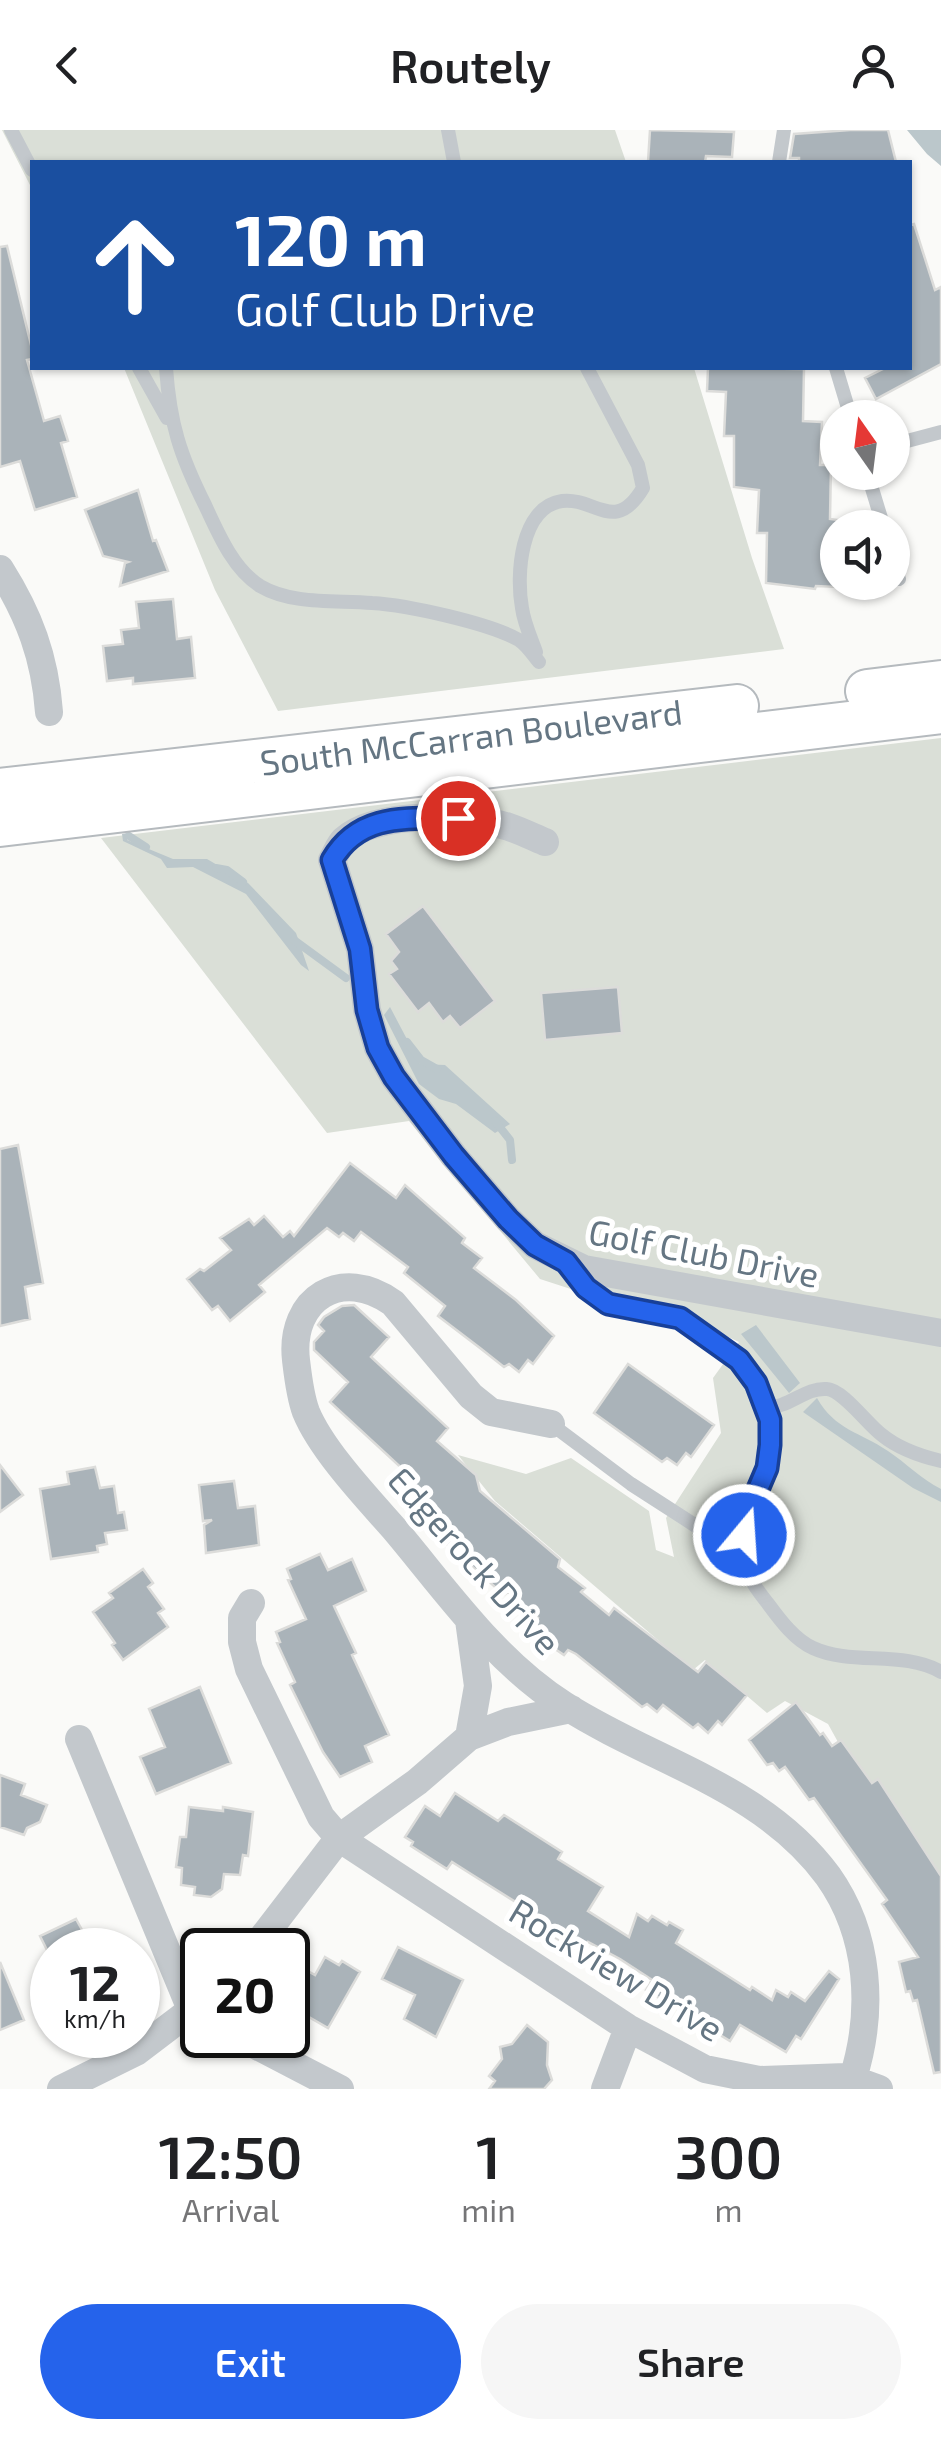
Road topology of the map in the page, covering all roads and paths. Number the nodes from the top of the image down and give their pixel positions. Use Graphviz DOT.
graph roads {
  1 [pos="12,130"];
  2 [pos="448,130"];
  3 [pos="784,130"];
  4 [pos="454,160"];
  5 [pos="779,160"];
  6 [pos="30,166"];
  7 [pos="140,370"];
  8 [pos="166,370"];
  9 [pos="588,370"];
  10 [pos="837,370"];
  11 [pos="846,400"];
  12 [pos="941,432"];
  13 [pos="910,440"];
  14 [pos="176,442"];
  15 [pos="0,569"];
  16 [pos="941,682"];
  17 [pos="49,712"];
  18 [pos="941,712"];
  19 [pos="0,790"];
  20 [pos="0,825"];
  21 [pos="545,842"];
  22 [pos="566,1262"];
  23 [pos="941,1333"];
  24 [pos="766,1406"];
  25 [pos="550,1424"];
  26 [pos="941,1461"];
  27 [pos="746,1537"];
  28 [pos="252,1603"];
  29 [pos="468,1616"];
  30 [pos="941,1672"];
  31 [pos="571,1709"];
  32 [pos="469,1738"];
  33 [pos="79,1739"];
  34 [pos="339,1838"];
  35 [pos="270,1928"];
  36 [pos="180,1968"];
  37 [pos="180,2023"];
  38 [pos="628,2028"];
  39 [pos="280,2058"];
  40 [pos="866,2084"];
  41 [pos="61,2089"];
  42 [pos="340,2089"];
  43 [pos="604,2089"];
  1 -- 6 [label="lane"];
  2 -- 4 [label="lane"];
  3 -- 5 [label="lane"];
  7 -- 14 [label="lane"];
  8 -- 14 [label="lane"];
  9 -- 14 [label="lane"];
  10 -- 11 [label="lane"];
  12 -- 13 [label="lane"];
  15 -- 17 [label="street"];
  16 -- 19 [label="main road, South McCarran Boulevard"];
  18 -- 20 [label="main road, South McCarran Boulevard"];
  21 -- 22 [label="street, Golf Club Drive"];
  22 -- 23 [label="street, Golf Club Drive"];
  22 -- 24 [label="lane"];
  24 -- 26 [label="lane"];
  24 -- 27 [label="lane"];
  25 -- 27 [label="lane"];
  25 -- 29 [label="street, Edgerock Drive"];
  27 -- 30 [label="lane"];
  28 -- 34 [label="street"];
  29 -- 31 [label="street, Edgerock Drive"];
  29 -- 32 [label="street"];
  31 -- 32 [label="street"];
  31 -- 40 [label="street, Edgerock Drive"];
  32 -- 34 [label="street"];
  33 -- 36 [label="street"];
  34 -- 35 [label="street"];
  34 -- 38 [label="street, Rockview Drive"];
  37 -- 41 [label="street"];
  38 -- 40 [label="street, Rockview Drive"];
  38 -- 43 [label="street"];
  39 -- 42 [label="street"];
}
